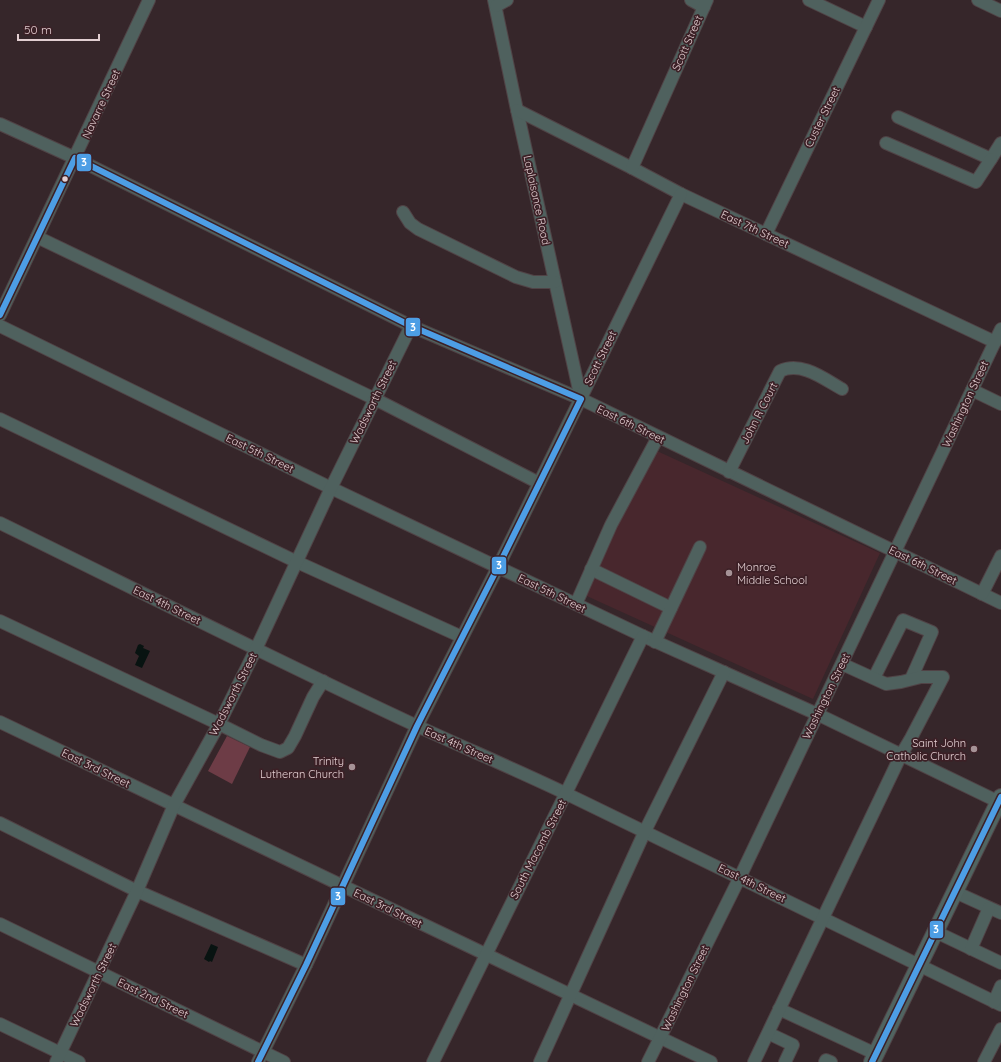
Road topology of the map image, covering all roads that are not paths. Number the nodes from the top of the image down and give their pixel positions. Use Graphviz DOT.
graph roads {
  1 [pos="149,0"];
  2 [pos="507,0"];
  3 [pos="691,0"];
  4 [pos="809,0"];
  5 [pos="879,0"];
  6 [pos="978,0"];
  7 [pos="495,3"];
  8 [pos="705,3"];
  9 [pos="1001,11"];
  10 [pos="866,27"];
  11 [pos="517,110"];
  12 [pos="898,117"];
  13 [pos="0,124"];
  14 [pos="886,143"];
  15 [pos="1001,143"];
  16 [pos="75,158"];
  17 [pos="991,159"];
  18 [pos="632,168"];
  19 [pos="681,194"];
  20 [pos="403,212"];
  21 [pos="766,234"];
  22 [pos="38,237"];
  23 [pos="555,282"];
  24 [pos="0,316"];
  25 [pos="0,326"];
  26 [pos="411,326"];
  27 [pos="1001,329"];
  28 [pos="995,342"];
  29 [pos="842,389"];
  30 [pos="972,390"];
  31 [pos="375,399"];
  32 [pos="581,399"];
  33 [pos="1001,404"];
  34 [pos="0,419"];
  35 [pos="658,437"];
  36 [pos="729,472"];
  37 [pos="539,483"];
  38 [pos="331,488"];
  39 [pos="0,523"];
  40 [pos="700,548"];
  41 [pos="895,551"];
  42 [pos="1001,556"];
  43 [pos="297,562"];
  44 [pos="498,567"];
  45 [pos="591,570"];
  46 [pos="982,594"];
  47 [pos="1001,603"];
  48 [pos="576,604"];
  49 [pos="671,608"];
  50 [pos="0,621"];
  51 [pos="643,636"];
  52 [pos="462,637"];
  53 [pos="655,642"];
  54 [pos="256,649"];
  55 [pos="842,664"];
  56 [pos="724,672"];
  57 [pos="874,678"];
  58 [pos="911,679"];
  59 [pos="323,681"];
  60 [pos="817,714"];
  61 [pos="0,722"];
  62 [pos="219,724"];
  63 [pos="417,726"];
  64 [pos="901,755"];
  65 [pos="566,793"];
  66 [pos="1000,800"];
  67 [pos="174,805"];
  68 [pos="0,823"];
  69 [pos="645,832"];
  70 [pos="740,877"];
  71 [pos="342,885"];
  72 [pos="137,891"];
  73 [pos="955,892"];
  74 [pos="989,908"];
  75 [pos="1001,913"];
  76 [pos="822,918"];
  77 [pos="0,924"];
  78 [pos="936,932"];
  79 [pos="971,949"];
  80 [pos="485,955"];
  81 [pos="1001,964"];
  82 [pos="306,965"];
  83 [pos="919,966"];
  84 [pos="99,972"];
  85 [pos="1001,986"];
  86 [pos="570,995"];
  87 [pos="998,1003"];
  88 [pos="779,1009"];
  89 [pos="0,1024"];
  90 [pos="1001,1029"];
  91 [pos="772,1035"];
  92 [pos="661,1038"];
  93 [pos="58,1057"];
  94 [pos="260,1057"];
  95 [pos="874,1058"];
  96 [pos="79,1062"];
  97 [pos="284,1062"];
  98 [pos="433,1062"];
  99 [pos="540,1062"];
  100 [pos="648,1062"];
  101 [pos="711,1062"];
  102 [pos="754,1062"];
  103 [pos="785,1062"];
  104 [pos="825,1062"];
  105 [pos="831,1062"];
  106 [pos="984,1062"];
  1 -- 16 [label="street, Navarre Street"];
  2 -- 7 [label="street"];
  3 -- 8 [label="street"];
  4 -- 10 [label="street"];
  5 -- 10 [label="street, Custer Street"];
  6 -- 9 [label="street"];
  7 -- 11 [label="street, Laplaisance Road"];
  8 -- 18 [label="street, Scott Street"];
  10 -- 21 [label="street, Custer Street"];
  11 -- 18 [label="street, East 7th Street"];
  11 -- 23 [label="street, Laplaisance Road"];
  12 -- 17 [label="street"];
  13 -- 16 [label="street, East 6th Street"];
  14 -- 17 [label="street"];
  15 -- 17 [label="street"];
  16 -- 22 [label="street, Navarre Street"];
  16 -- 26 [label="street, East 6th Street"];
  18 -- 19 [label="street, East 7th Street"];
  19 -- 21 [label="street, East 7th Street"];
  19 -- 32 [label="street, Scott Street"];
  20 -- 23 [label="street"];
  21 -- 28 [label="street, East 7th Street"];
  22 -- 24 [label="street, Navarre Street"];
  22 -- 31 [label="street"];
  23 -- 32 [label="street, Laplaisance Road"];
  25 -- 38 [label="street, East 5th Street"];
  26 -- 31 [label="street, Wadsworth Street"];
  26 -- 32 [label="street, East 6th Street"];
  27 -- 28 [label="street, Washington Street"];
  28 -- 30 [label="street, Washington Street"];
  29 -- 36 [label="street, John R Court"];
  30 -- 33 [label="street"];
  30 -- 41 [label="street, Washington Street"];
  31 -- 37 [label="street"];
  31 -- 38 [label="street, Wadsworth Street"];
  32 -- 35 [label="street, East 6th Street"];
  32 -- 37 [label="street, Scott Street"];
  34 -- 43 [label="street"];
  35 -- 36 [label="street, East 6th Street"];
  35 -- 45 [label="street"];
  36 -- 41 [label="street, East 6th Street"];
  37 -- 44 [label="street, Scott Street"];
  38 -- 43 [label="street, Wadsworth Street"];
  38 -- 44 [label="street, East 5th Street"];
  39 -- 54 [label="street, East 4th Street"];
  40 -- 49 [label="street"];
  41 -- 46 [label="street, East 6th Street"];
  41 -- 55 [label="street, Washington Street"];
  42 -- 46 [label="street"];
  43 -- 52 [label="street"];
  43 -- 54 [label="street, Wadsworth Street"];
  44 -- 48 [label="street, East 5th Street"];
  44 -- 52 [label="street, Scott Street"];
  45 -- 48 [label="street"];
  45 -- 49 [label="street"];
  46 -- 47 [label="street, East 6th Street"];
  48 -- 51 [label="street, East 5th Street"];
  49 -- 53 [label="street"];
  50 -- 62 [label="street"];
  51 -- 53 [label="street, East 5th Street"];
  51 -- 65 [label="street, South Macomb Street"];
  52 -- 63 [label="street, Scott Street"];
  53 -- 56 [label="street, East 5th Street"];
  54 -- 59 [label="street, East 4th Street"];
  54 -- 62 [label="street, Wadsworth Street"];
  55 -- 57 [label="street"];
  55 -- 60 [label="street, Washington Street"];
  56 -- 60 [label="street, East 5th Street"];
  56 -- 69 [label="street"];
  57 -- 58 [label="street"];
  57 -- 58 [label="street"];
  58 -- 64 [label="street"];
  59 -- 62 [label="street"];
  59 -- 63 [label="street, East 4th Street"];
  60 -- 64 [label="street, East 5th Street"];
  60 -- 70 [label="street, Washington Street"];
  61 -- 67 [label="street, East 3rd Street"];
  62 -- 67 [label="street, Wadsworth Street"];
  63 -- 65 [label="street, East 4th Street"];
  63 -- 71 [label="street, Scott Street"];
  64 -- 66 [label="street, East 5th Street"];
  64 -- 76 [label="street"];
  65 -- 69 [label="street, East 4th Street"];
  65 -- 80 [label="street, South Macomb Street"];
  66 -- 73 [label="main road"];
  67 -- 71 [label="street, East 3rd Street"];
  67 -- 72 [label="street, Wadsworth Street"];
  68 -- 72 [label="street"];
  69 -- 70 [label="street, East 4th Street"];
  69 -- 86 [label="street"];
  70 -- 76 [label="street, East 4th Street"];
  70 -- 92 [label="street, Washington Street"];
  71 -- 80 [label="street, East 3rd Street"];
  71 -- 82 [label="street, Scott Street"];
  72 -- 82 [label="street"];
  72 -- 84 [label="street, Wadsworth Street"];
  73 -- 74 [label="street"];
  73 -- 78 [label="main road"];
  74 -- 75 [label="street"];
  74 -- 79 [label="street"];
  76 -- 83 [label="street, East 4th Street"];
  76 -- 88 [label="street"];
  77 -- 84 [label="street, East 2nd Street"];
  78 -- 79 [label="street"];
  78 -- 83 [label="main road"];
  79 -- 81 [label="street"];
  80 -- 86 [label="street, East 3rd Street"];
  80 -- 98 [label="street, South Macomb Street"];
  82 -- 94 [label="street, Scott Street"];
  83 -- 87 [label="street, East 4th Street"];
  83 -- 95 [label="main road"];
  84 -- 93 [label="street, Wadsworth Street"];
  84 -- 94 [label="street, East 2nd Street"];
  85 -- 87 [label="street"];
  86 -- 92 [label="street, East 3rd Street"];
  86 -- 99 [label="street"];
  88 -- 95 [label="street"];
  88 -- 102 [label="street"];
  89 -- 93 [label="street"];
  90 -- 106 [label="street"];
  91 -- 103 [label="street"];
  92 -- 100 [label="street, Washington Street"];
  92 -- 101 [label="street, East 3rd Street"];
  93 -- 96 [label="street"];
  94 -- 97 [label="street, East 2nd Street"];
  104 -- 105 [label="street"];
}
